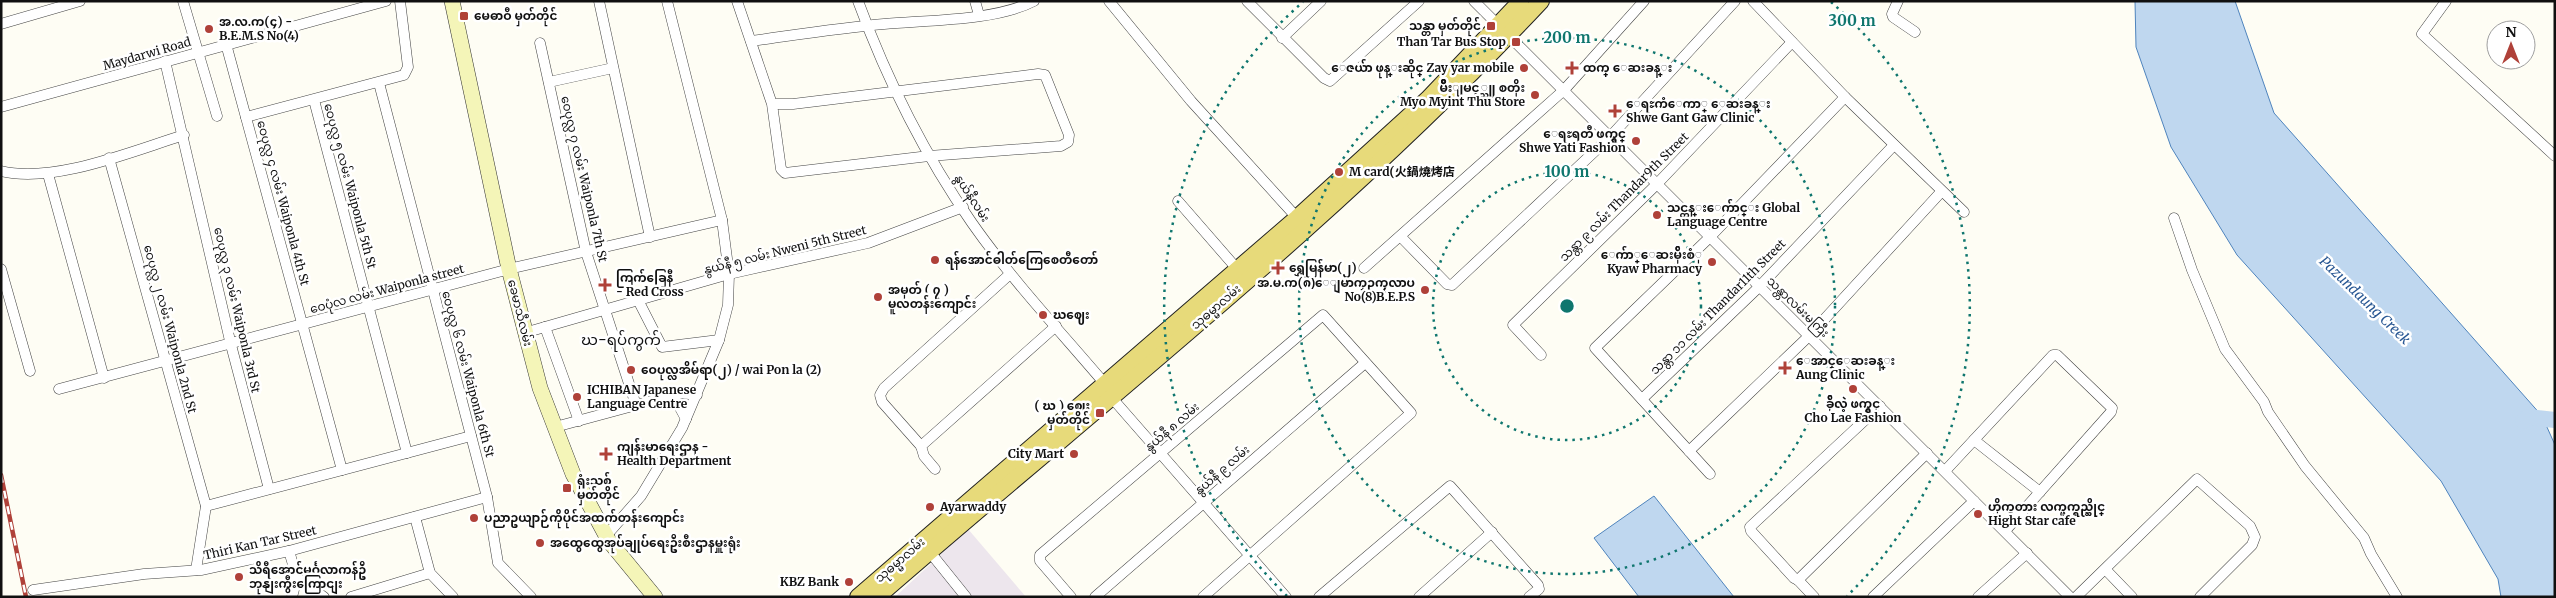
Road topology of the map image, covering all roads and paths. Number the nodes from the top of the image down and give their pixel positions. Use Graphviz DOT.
graph roads {
  1 [pos="80,1"];
  2 [pos="183,1"];
  3 [pos="386,1"];
  4 [pos="400,1"];
  5 [pos="452,1"];
  6 [pos="599,1"];
  7 [pos="666,1"];
  8 [pos="737,1"];
  9 [pos="858,1"];
  10 [pos="975,1"];
  11 [pos="1034,1"];
  12 [pos="1109,1"];
  13 [pos="1246,1"];
  14 [pos="1321,1"];
  15 [pos="1419,1"];
  16 [pos="1474,1"];
  17 [pos="1521,1"];
  18 [pos="1540,1"];
  19 [pos="1644,1"];
  20 [pos="1735,1"];
  21 [pos="1752,1"];
  22 [pos="1898,1"];
  23 [pos="2446,1"];
  24 [pos="64,3"];
  25 [pos="979,16"];
  26 [pos="1,24"];
  27 [pos="867,26"];
  28 [pos="1503,31"];
  29 [pos="1915,32"];
  30 [pos="1282,38"];
  31 [pos="751,41"];
  32 [pos="1792,42"];
  33 [pos="540,43"];
  34 [pos="226,44"];
  35 [pos="197,52"];
  36 [pos="165,61"];
  37 [pos="612,68"];
  38 [pos="549,82"];
  39 [pos="379,83"];
  40 [pos="894,91"];
  41 [pos="1563,91"];
  42 [pos="1845,97"];
  43 [pos="314,100"];
  44 [pos="772,104"];
  45 [pos="1,108"];
  46 [pos="217,116"];
  47 [pos="246,117"];
  48 [pos="184,135"];
  49 [pos="1610,137"];
  50 [pos="1894,145"];
  51 [pos="929,156"];
  52 [pos="2555,156"];
  53 [pos="110,158"];
  54 [pos="1,171"];
  55 [pos="48,174"];
  56 [pos="1657,184"];
  57 [pos="1941,192"];
  58 [pos="1178,201"];
  59 [pos="963,207"];
  60 [pos="1964,212"];
  61 [pos="2174,218"];
  62 [pos="722,220"];
  63 [pos="1302,224"];
  64 [pos="650,237"];
  65 [pos="1401,237"];
  66 [pos="1709,238"];
  67 [pos="586,252"];
  68 [pos="1364,268"];
  69 [pos="1,269"];
  70 [pos="509,269"];
  71 [pos="1238,270"];
  72 [pos="729,274"];
  73 [pos="1010,274"];
  74 [pos="1758,286"];
  75 [pos="433,290"];
  76 [pos="639,302"];
  77 [pos="370,306"];
  78 [pos="604,311"];
  79 [pos="303,325"];
  80 [pos="1056,326"];
  81 [pos="546,327"];
  82 [pos="524,333"];
  83 [pos="1809,336"];
  84 [pos="719,340"];
  85 [pos="231,345"];
  86 [pos="1541,355"];
  87 [pos="166,362"];
  88 [pos="1365,363"];
  89 [pos="30,371"];
  90 [pos="104,378"];
  91 [pos="59,390"];
  92 [pos="1108,391"];
  93 [pos="697,394"];
  94 [pos="674,395"];
  95 [pos="1642,399"];
  96 [pos="636,405"];
  97 [pos="1880,406"];
  98 [pos="686,419"];
  99 [pos="578,421"];
  100 [pos="555,427"];
  101 [pos="471,436"];
  102 [pos="1974,440"];
  103 [pos="920,446"];
  104 [pos="1689,451"];
  105 [pos="1162,452"];
  106 [pos="407,453"];
  107 [pos="1927,453"];
  108 [pos="935,469"];
  109 [pos="342,470"];
  110 [pos="1945,471"];
  111 [pos="1710,474"];
  112 [pos="270,489"];
  113 [pos="2040,492"];
  114 [pos="487,497"];
  115 [pos="1974,501"];
  116 [pos="1204,503"];
  117 [pos="206,506"];
  118 [pos="415,517"];
  119 [pos="2005,531"];
  120 [pos="1492,532"];
  121 [pos="606,536"];
  122 [pos="289,551"];
  123 [pos="929,551"];
  124 [pos="2027,553"];
  125 [pos="1249,556"];
  126 [pos="196,570"];
  127 [pos="2106,570"];
  128 [pos="430,573"];
  129 [pos="297,578"];
  130 [pos="1798,580"];
  131 [pos="33,590"];
  132 [pos="292,597"];
  133 [pos="324,597"];
  134 [pos="351,597"];
  135 [pos="453,597"];
  136 [pos="531,597"];
  137 [pos="655,597"];
  138 [pos="858,597"];
  139 [pos="876,597"];
  140 [pos="966,597"];
  141 [pos="1071,597"];
  142 [pos="1095,597"];
  143 [pos="1203,597"];
  144 [pos="1286,597"];
  145 [pos="1319,597"];
  146 [pos="1419,597"];
  147 [pos="1529,597"];
  148 [pos="1814,597"];
  149 [pos="1872,597"];
  150 [pos="1978,597"];
  151 [pos="2070,597"];
  152 [pos="2076,597"];
  153 [pos="2132,597"];
  154 [pos="2200,597"];
  155 [pos="2398,597"];
  1 -- 24 [label="street"];
  2 -- 35 [label="street"];
  3 -- 34 [label="street, Maydarwi Road"];
  4 -- 39 [label="street"];
  5 -- 70 [label="main road, ခေမာသီလမ်း"];
  6 -- 37 [label="street"];
  7 -- 62 [label="street"];
  8 -- 31 [label="street"];
  9 -- 27 [label="street, နွယ်နီလမ်း"];
  10 -- 25 [label="street"];
  11 -- 25 [label="street"];
  12 -- 63 [label="street"];
  13 -- 30 [label="street"];
  14 -- 30 [label="street"];
  15 -- 30 [label="street"];
  16 -- 28 [label="street, သန္တာလမ်းမကြီး"];
  17 -- 28 [label="main road, သုဓမ္မာလမ်း"];
  18 -- 28 [label="main road, သုဓမ္မာလမ်း"];
  19 -- 41 [label="street"];
  20 -- 49 [label="street"];
  21 -- 32 [label="street"];
  22 -- 29 [label="street"];
  23 -- 52 [label="street"];
  24 -- 26 [label="street"];
  25 -- 27 [label="street"];
  27 -- 31 [label="street"];
  27 -- 40 [label="street, နွယ်နီလမ်း"];
  28 -- 41 [label="street, သန္တာလမ်းမကြီး"];
  28 -- 63 [label="main road, သုဓမ္မာလမ်း"];
  31 -- 44 [label="street"];
  32 -- 42 [label="street"];
  32 -- 56 [label="street, သန္တာ ၉ လမ်း Thandar9th Street"];
  33 -- 38 [label="street, ဝေပုလ္လ ၇ လမ်း Waiponla 7th St"];
  34 -- 35 [label="street, Maydarwi Road"];
  34 -- 47 [label="street, ဝေပုလ္လ ၄ လမ်း Waiponla 4th St"];
  35 -- 36 [label="street, Maydarwi Road"];
  35 -- 46 [label="street"];
  36 -- 45 [label="street, Maydarwi Road"];
  36 -- 48 [label="street, ဝေပုလ္လ ၃ လမ်း Waiponla 3rd St"];
  37 -- 38 [label="street"];
  37 -- 64 [label="street"];
  38 -- 67 [label="street, ဝေပုလ္လ ၇ လမ်း Waiponla 7th St"];
  39 -- 43 [label="street"];
  39 -- 75 [label="street, ဝေပုလ္လ ၆ လမ်း Waiponla 6th St"];
  40 -- 44 [label="street"];
  40 -- 51 [label="street, နွယ်နီလမ်း"];
  40 -- 51 [label="street"];
  41 -- 49 [label="street, သန္တာလမ်းမကြီး"];
  41 -- 65 [label="street"];
  42 -- 50 [label="street"];
  42 -- 66 [label="street"];
  43 -- 47 [label="street"];
  43 -- 77 [label="street, ဝေပုလ္လ ၅ လမ်း Waiponla 5th St"];
  44 -- 51 [label="street"];
  47 -- 79 [label="street, ဝေပုလ္လ ၄ လမ်း Waiponla 4th St"];
  48 -- 53 [label="street"];
  48 -- 85 [label="street, ဝေပုလ္လ ၃ လမ်း Waiponla 3rd St"];
  49 -- 56 [label="street, သန္တာလမ်းမကြီး"];
  49 -- 65 [label="street"];
  50 -- 57 [label="street"];
  50 -- 74 [label="street, သန္တာ ၁၁ လမ်း Thandar11th Street"];
  51 -- 59 [label="street, နွယ်နီလမ်း"];
  53 -- 55 [label="street"];
  53 -- 87 [label="street, ဝေပုလ္လ ၂ လမ်း Waiponla 2nd St"];
  54 -- 55 [label="street"];
  55 -- 90 [label="street"];
  56 -- 66 [label="street, သန္တာလမ်းမကြီး"];
  56 -- 86 [label="street, သန္တာ ၉ လမ်း Thandar9th Street"];
  57 -- 60 [label="street"];
  57 -- 83 [label="street"];
  58 -- 71 [label="street"];
  59 -- 72 [label="street, နွယ်နီ ၅ လမ်း Nweni 5th Street"];
  59 -- 73 [label="street, နွယ်နီလမ်း"];
  61 -- 155 [label="street"];
  62 -- 64 [label="street, ဝေပုံလ လမ်း Waiponla street"];
  62 -- 72 [label="street"];
  63 -- 71 [label="main road, သုဓမ္မာလမ်း"];
  63 -- 92 [label="main road, သုဓမ္မာလမ်း"];
  64 -- 67 [label="street, ဝေပုံလ လမ်း Waiponla street"];
  65 -- 68 [label="street"];
  66 -- 74 [label="street, သန္တာလမ်းမကြီး"];
  66 -- 95 [label="street"];
  67 -- 70 [label="street, ဝေပုံလ လမ်း Waiponla street"];
  67 -- 78 [label="street, ဝေပုလ္လ ၇ လမ်း Waiponla 7th St"];
  69 -- 89 [label="street"];
  70 -- 75 [label="street, ဝေပုံလ လမ်း Waiponla street"];
  70 -- 82 [label="main road, ခေမာသီလမ်း"];
  71 -- 92 [label="main road, သုဓမ္မာလမ်း"];
  72 -- 76 [label="street, နွယ်နီ ၅ လမ်း Nweni 5th Street"];
  72 -- 84 [label="street"];
  73 -- 80 [label="street, နွယ်နီလမ်း"];
  73 -- 103 [label="street"];
  74 -- 83 [label="street, သန္တာလမ်းမကြီး"];
  74 -- 95 [label="street, သန္တာ ၁၁ လမ်း Thandar11th Street"];
  75 -- 77 [label="street, ဝေပုံလ လမ်း Waiponla street"];
  75 -- 101 [label="street, ဝေပုလ္လ ၆ လမ်း Waiponla 6th St"];
  76 -- 78 [label="street, နွယ်နီ ၅ လမ်း Nweni 5th Street"];
  76 -- 84 [label="street"];
  77 -- 79 [label="street, ဝေပုံလ လမ်း Waiponla street"];
  77 -- 106 [label="street, ဝေပုလ္လ ၅ လမ်း Waiponla 5th St"];
  78 -- 81 [label="street, နွယ်နီ ၅ လမ်း Nweni 5th Street"];
  78 -- 96 [label="street, ဝေပုလ္လ ၇ လမ်း Waiponla 7th St"];
  79 -- 85 [label="street, ဝေပုံလ လမ်း Waiponla street"];
  79 -- 109 [label="street, ဝေပုလ္လ ၄ လမ်း Waiponla 4th St"];
  80 -- 92 [label="street, နွယ်နီလမ်း"];
  80 -- 103 [label="street"];
  81 -- 82 [label="street, နွယ်နီ ၅ လမ်း Nweni 5th Street"];
  81 -- 99 [label="street"];
  82 -- 100 [label="main road, ခေမာသီလမ်း"];
  83 -- 97 [label="street, သန္တာလမ်းမကြီး"];
  83 -- 104 [label="street"];
  84 -- 93 [label="street"];
  85 -- 87 [label="street, ဝေပုံလ လမ်း Waiponla street"];
  85 -- 112 [label="street, ဝေပုလ္လ ၃ လမ်း Waiponla 3rd St"];
  87 -- 90 [label="street, ဝေပုံလ လမ်း Waiponla street"];
  87 -- 117 [label="street, ဝေပုလ္လ ၂ လမ်း Waiponla 2nd St"];
  88 -- 105 [label="street, နွယ်နီ ၈ လမ်း"];
  88 -- 116 [label="street, နွယ်နီ ၉ လမ်း"];
  88 -- 125 [label="street"];
  90 -- 91 [label="street, ဝေပုံလ လမ်း Waiponla street"];
  92 -- 105 [label="street, နွယ်နီလမ်း"];
  92 -- 123 [label="main road, သုဓမ္မာလမ်း"];
  92 -- 138 [label="main road, သုဓမ္မာလမ်း"];
  93 -- 94 [label="street"];
  93 -- 98 [label="street"];
  94 -- 96 [label="street"];
  94 -- 98 [label="street"];
  95 -- 104 [label="street"];
  96 -- 99 [label="street"];
  97 -- 107 [label="street, သန္တာလမ်းမကြီး"];
  97 -- 130 [label="street"];
  98 -- 121 [label="street"];
  99 -- 100 [label="street"];
  100 -- 121 [label="main road, ခေမာသီလမ်း"];
  101 -- 106 [label="street"];
  101 -- 114 [label="street, ဝေပုလ္လ ၆ လမ်း Waiponla 6th St"];
  102 -- 110 [label="street"];
  102 -- 113 [label="street"];
  102 -- 113 [label="street"];
  103 -- 108 [label="street"];
  104 -- 111 [label="street"];
  105 -- 116 [label="street, နွယ်နီလမ်း"];
  105 -- 141 [label="street, နွယ်နီ ၈ လမ်း"];
  106 -- 109 [label="street"];
  107 -- 110 [label="street, သန္တာလမ်းမကြီး"];
  107 -- 130 [label="street"];
  109 -- 112 [label="street"];
  110 -- 115 [label="street, သန္တာလမ်းမကြီး"];
  112 -- 117 [label="street"];
  113 -- 119 [label="street"];
  114 -- 118 [label="street, Thiri Kan Tar Street"];
  114 -- 136 [label="street, ဝေပုလ္လ ၆ လမ်း Waiponla 6th St"];
  115 -- 119 [label="street, သန္တာလမ်းမကြီး"];
  115 -- 149 [label="street"];
  116 -- 125 [label="street, နွယ်နီလမ်း"];
  116 -- 142 [label="street, နွယ်နီ ၉ လမ်း"];
  117 -- 126 [label="street"];
  118 -- 122 [label="street, Thiri Kan Tar Street"];
  118 -- 128 [label="street"];
  119 -- 124 [label="street, သန္တာလမ်းမကြီး"];
  120 -- 145 [label="street"];
  120 -- 146 [label="street"];
  120 -- 147 [label="street"];
  121 -- 137 [label="main road, ခေမာသီလမ်း"];
  122 -- 126 [label="street, Thiri Kan Tar Street"];
  122 -- 129 [label="street"];
  123 -- 139 [label="main road, သုဓမ္မာလမ်း"];
  123 -- 140 [label="street"];
  124 -- 150 [label="street"];
  124 -- 151 [label="street, သန္တာလမ်းမကြီး"];
  125 -- 143 [label="street"];
  125 -- 144 [label="street, နွယ်နီလမ်း"];
  126 -- 131 [label="street, Thiri Kan Tar Street"];
  127 -- 152 [label="street"];
  127 -- 153 [label="street"];
  127 -- 154 [label="street"];
  128 -- 134 [label="street"];
  128 -- 135 [label="street"];
  129 -- 132 [label="street"];
  129 -- 133 [label="street"];
  130 -- 148 [label="street"];
}
